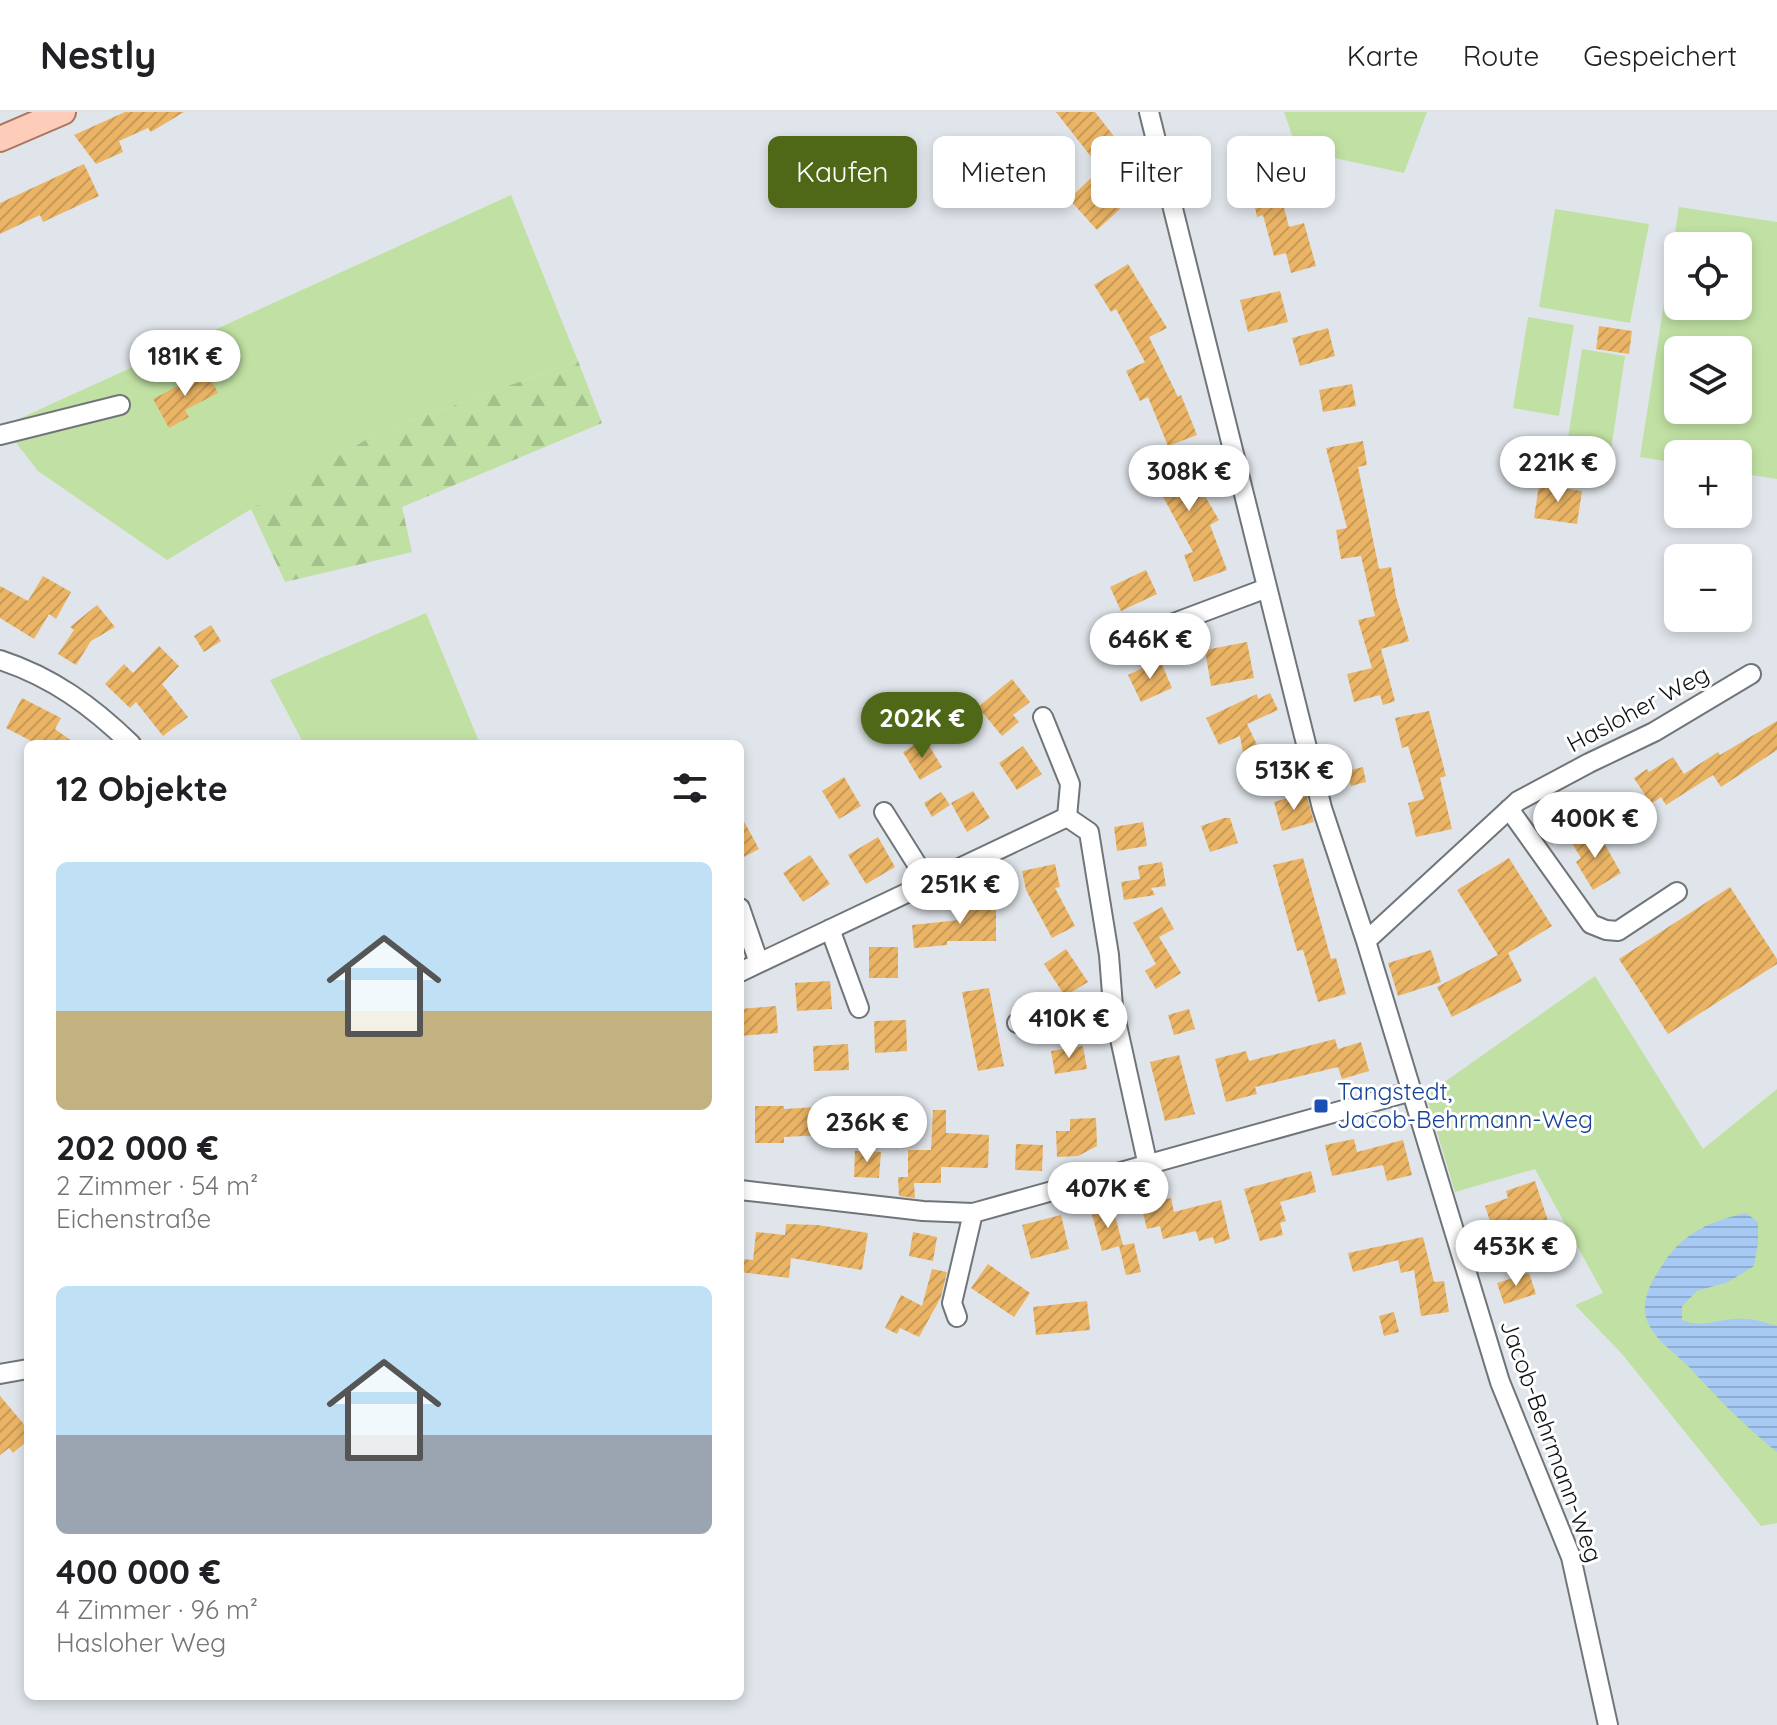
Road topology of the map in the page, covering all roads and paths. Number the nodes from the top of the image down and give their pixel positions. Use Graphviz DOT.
graph roads {
  1 [pos="63,112"];
  2 [pos="1149,112"];
  3 [pos="0,139"];
  4 [pos="120,405"];
  5 [pos="0,435"];
  6 [pos="1267,588"];
  7 [pos="1142,635"];
  8 [pos="0,660"];
  9 [pos="1751,674"];
  10 [pos="1043,717"];
  11 [pos="127,740"];
  12 [pos="1509,809"];
  13 [pos="884,812"];
  14 [pos="1067,817"];
  15 [pos="928,882"];
  16 [pos="1677,892"];
  17 [pos="744,920"];
  18 [pos="830,929"];
  19 [pos="1366,941"];
  20 [pos="759,963"];
  21 [pos="744,970"];
  22 [pos="1113,1007"];
  23 [pos="859,1008"];
  24 [pos="1017,1023"];
  25 [pos="1412,1091"];
  26 [pos="1148,1166"];
  27 [pos="744,1190"];
  28 [pos="973,1213"];
  29 [pos="957,1317"];
  30 [pos="24,1370"];
  31 [pos="0,1374"];
  32 [pos="1608,1725"];
  1 -- 3 [label="main road"];
  2 -- 6 [label="street, Jacob-Behrmann-Weg"];
  4 -- 5 [label="street"];
  6 -- 7 [label="street"];
  6 -- 19 [label="street, Jacob-Behrmann-Weg"];
  8 -- 11 [label="street"];
  9 -- 12 [label="street, Hasloher Weg"];
  10 -- 14 [label="street"];
  12 -- 16 [label="street"];
  12 -- 19 [label="street, Hasloher Weg"];
  13 -- 15 [label="street"];
  14 -- 15 [label="street"];
  14 -- 22 [label="street"];
  15 -- 18 [label="street"];
  17 -- 20 [label="street"];
  18 -- 20 [label="street"];
  18 -- 23 [label="street"];
  19 -- 25 [label="street, Jacob-Behrmann-Weg"];
  20 -- 21 [label="street"];
  22 -- 24 [label="street"];
  22 -- 26 [label="street"];
  25 -- 26 [label="street"];
  25 -- 32 [label="street, Jacob-Behrmann-Weg"];
  26 -- 28 [label="street"];
  27 -- 28 [label="street"];
  28 -- 29 [label="street"];
  30 -- 31 [label="street"];
}
